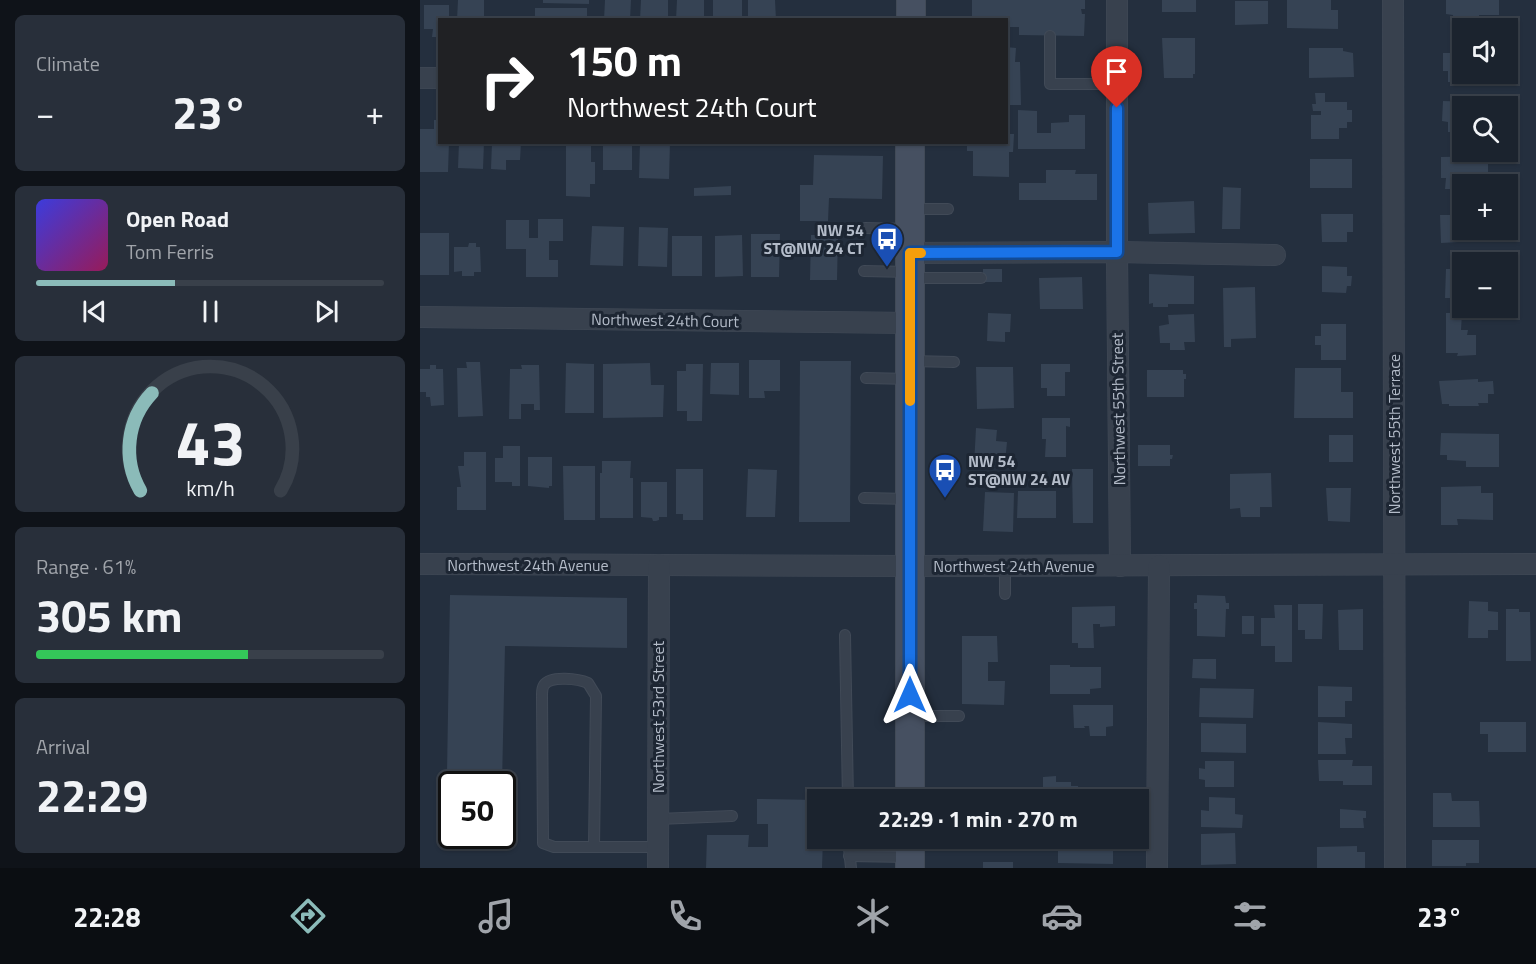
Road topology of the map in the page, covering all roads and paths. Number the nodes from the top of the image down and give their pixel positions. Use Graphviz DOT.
graph roads {
  1 [pos="911,0"];
  2 [pos="1117,0"];
  3 [pos="1393,0"];
  4 [pos="911,18"];
  5 [pos="1050,36"];
  6 [pos="420,78"];
  7 [pos="438,78"];
  8 [pos="1117,84"];
  9 [pos="910,144"];
  10 [pos="948,209"];
  11 [pos="865,228"];
  12 [pos="910,248"];
  13 [pos="1117,252"];
  14 [pos="1275,255"];
  15 [pos="864,271"];
  16 [pos="981,279"];
  17 [pos="420,317"];
  18 [pos="910,323"];
  19 [pos="954,362"];
  20 [pos="910,370"];
  21 [pos="866,378"];
  22 [pos="864,498"];
  23 [pos="910,499"];
  24 [pos="420,564"];
  25 [pos="1536,564"];
  26 [pos="659,565"];
  27 [pos="1394,565"];
  28 [pos="910,566"];
  29 [pos="1005,566"];
  30 [pos="1120,566"];
  31 [pos="1159,566"];
  32 [pos="1005,594"];
  33 [pos="845,635"];
  34 [pos="910,716"];
  35 [pos="959,716"];
  36 [pos="848,789"];
  37 [pos="910,789"];
  38 [pos="732,816"];
  39 [pos="658,819"];
  40 [pos="594,847"];
  41 [pos="849,849"];
  42 [pos="910,854"];
  43 [pos="849,856"];
  44 [pos="658,858"];
  45 [pos="851,868"];
  46 [pos="1157,868"];
  47 [pos="1395,868"];
  1 -- 4 [label="main road"];
  2 -- 8 [label="street"];
  3 -- 27 [label="street, Northwest 55th Terrace"];
  5 -- 8 [label="lane"];
  6 -- 7 [label="street"];
  8 -- 13 [label="street"];
  9 -- 12 [label="main road"];
  10 -- 12 [label="lane"];
  11 -- 12 [label="lane"];
  12 -- 13 [label="street"];
  12 -- 15 [label="lane"];
  12 -- 16 [label="lane"];
  12 -- 18 [label="main road"];
  13 -- 14 [label="street"];
  13 -- 30 [label="street, Northwest 55th Street"];
  17 -- 18 [label="street, Northwest 24th Court"];
  18 -- 20 [label="main road"];
  19 -- 20 [label="lane"];
  20 -- 21 [label="lane"];
  20 -- 23 [label="main road"];
  22 -- 23 [label="lane"];
  23 -- 28 [label="main road"];
  24 -- 26 [label="street, Northwest 24th Avenue"];
  25 -- 27 [label="street, Northwest 24th Avenue"];
  26 -- 28 [label="street, Northwest 24th Avenue"];
  26 -- 39 [label="street, Northwest 53rd Street"];
  27 -- 31 [label="street, Northwest 24th Avenue"];
  27 -- 47 [label="street, Northwest 55th Terrace"];
  28 -- 29 [label="street, Northwest 24th Avenue"];
  28 -- 34 [label="main road"];
  29 -- 30 [label="street, Northwest 24th Avenue"];
  29 -- 32 [label="lane"];
  30 -- 31 [label="street, Northwest 24th Avenue"];
  31 -- 46 [label="street"];
  33 -- 36 [label="lane"];
  34 -- 35 [label="lane"];
  34 -- 37 [label="main road"];
  38 -- 39 [label="lane"];
  39 -- 44 [label="street, Northwest 53rd Street"];
  40 -- 40 [label="lane"];
  40 -- 44 [label="lane"];
  41 -- 43 [label="lane"];
  42 -- 43 [label="lane"];
  43 -- 45 [label="lane"];
}
